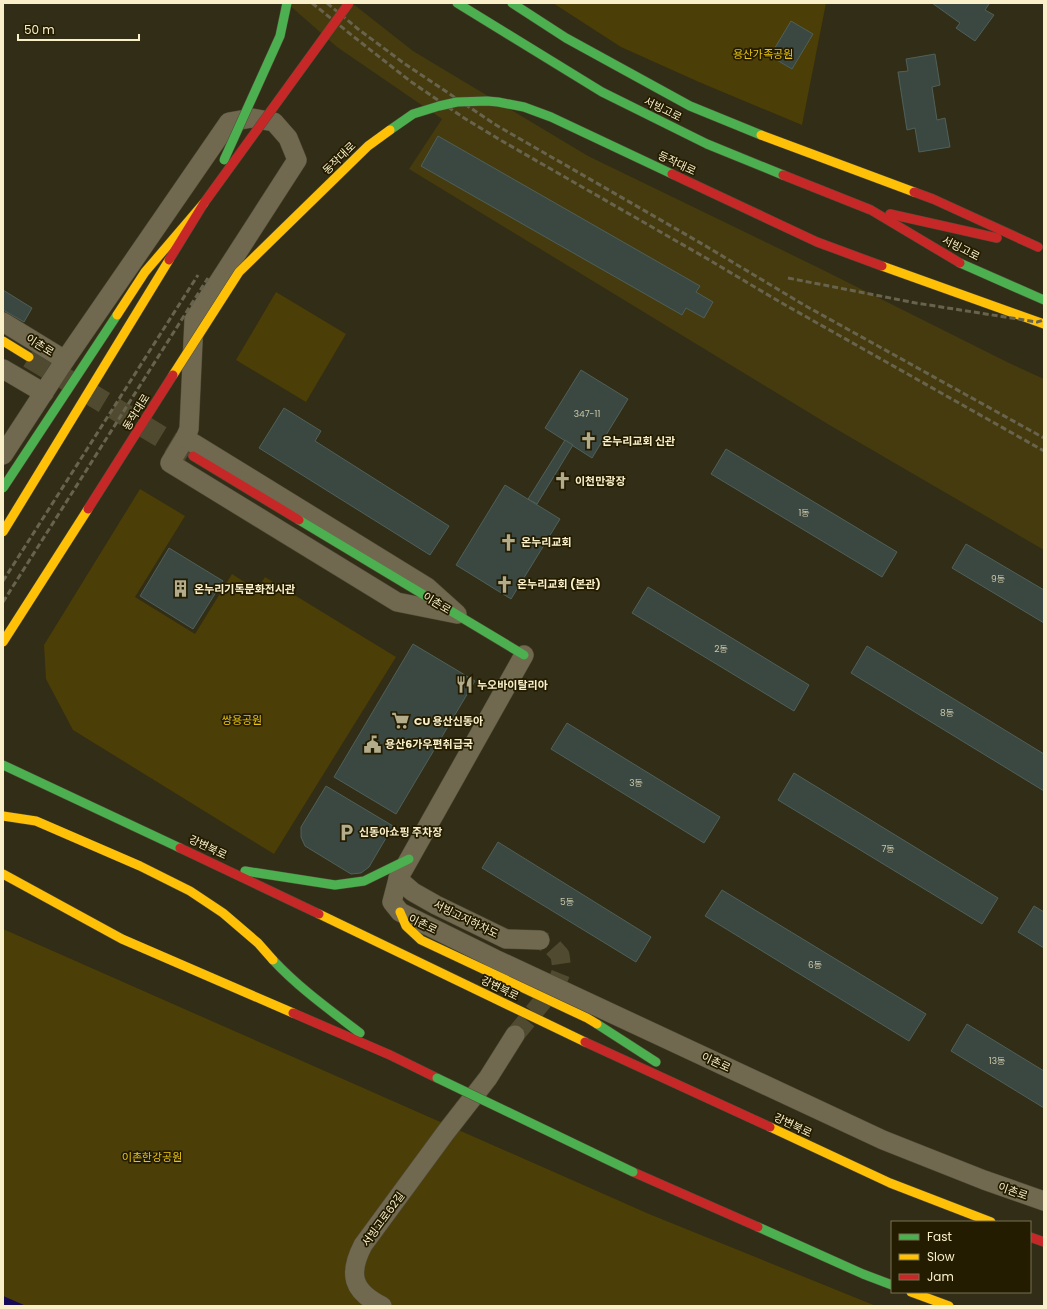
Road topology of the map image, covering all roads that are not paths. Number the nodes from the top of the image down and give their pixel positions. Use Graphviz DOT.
graph roads {
  1 [pos="287,3"];
  2 [pos="349,3"];
  3 [pos="457,3"];
  4 [pos="512,3"];
  5 [pos="204,203"];
  6 [pos="871,210"];
  7 [pos="1041,248"];
  8 [pos="1044,300"];
  9 [pos="3,322"];
  10 [pos="1044,324"];
  11 [pos="3,341"];
  12 [pos="29,357"];
  13 [pos="65,360"];
  14 [pos="3,369"];
  15 [pos="44,393"];
  16 [pos="185,438"];
  17 [pos="3,455"];
  18 [pos="193,456"];
  19 [pos="3,488"];
  20 [pos="3,532"];
  21 [pos="457,614"];
  22 [pos="3,642"];
  23 [pos="524,655"];
  24 [pos="3,765"];
  25 [pos="3,816"];
  26 [pos="409,859"];
  27 [pos="224,868"];
  28 [pos="3,874"];
  29 [pos="398,879"];
  30 [pos="38,904"];
  31 [pos="400,912"];
  32 [pos="122,939"];
  33 [pos="540,940"];
  34 [pos="515,1035"];
  35 [pos="390,1055"];
  36 [pos="724,1106"];
  37 [pos="1044,1201"];
  38 [pos="988,1221"];
  39 [pos="1031,1237"];
  40 [pos="1044,1242"];
  41 [pos="891,1285"];
  42 [pos="914,1293"];
  43 [pos="382,1306"];
  44 [pos="949,1306"];
  1 -- 5 [label="main road, bridge"];
  2 -- 5 [label="main road, bridge"];
  3 -- 6 [label="main road, 서빙고로"];
  4 -- 7 [label="main road"];
  5 -- 19 [label="main road, bridge"];
  5 -- 20 [label="main road, bridge"];
  6 -- 7 [label="main road, 서빙고로"];
  6 -- 8 [label="main road, 서빙고로"];
  9 -- 13 [label="street, 이촌로"];
  10 -- 22 [label="main road, 동작대로, bridge"];
  11 -- 12 [label="main road, 이촌로"];
  13 -- 15 [label="street, 이촌로"];
  13 -- 16 [label="street"];
  14 -- 15 [label="street"];
  15 -- 17 [label="street, 이촌로"];
  16 -- 21 [label="street"];
  16 -- 21 [label="street"];
  18 -- 21 [label="main road, 이촌로"];
  21 -- 23 [label="main road, 이촌로"];
  23 -- 26 [label="street, 이촌로"];
  24 -- 27 [label="main road, 강변북로"];
  25 -- 35 [label="main road"];
  26 -- 27 [label="main road"];
  26 -- 29 [label="street, 이촌로"];
  27 -- 36 [label="main road, 강변북로"];
  28 -- 32 [label="main road"];
  29 -- 31 [label="street, 이촌로"];
  29 -- 33 [label="street, 서빙고지하차도"];
  30 -- 32 [label="main road"];
  31 -- 36 [label="main road"];
  31 -- 37 [label="street, 이촌로"];
  32 -- 35 [label="main road"];
  34 -- 43 [label="street, 서빙고로62길"];
  35 -- 41 [label="main road, bridge"];
  36 -- 38 [label="main road, 강변북로"];
  39 -- 40 [label="main road"];
  42 -- 44 [label="main road"];
}
